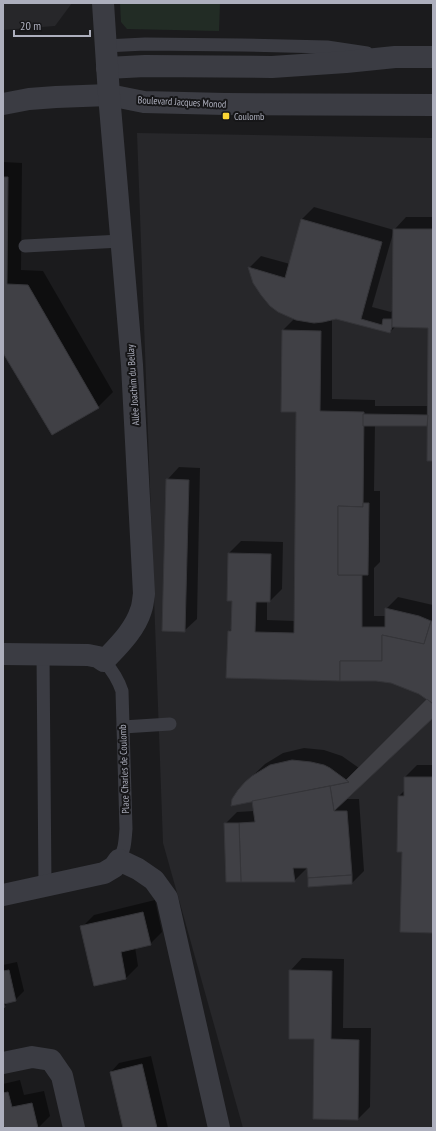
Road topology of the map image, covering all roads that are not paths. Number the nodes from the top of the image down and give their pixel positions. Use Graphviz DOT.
graph roads {
  1 [pos="103,3"];
  2 [pos="105,46"];
  3 [pos="395,57"];
  4 [pos="433,57"];
  5 [pos="107,68"];
  6 [pos="109,96"];
  7 [pos="3,104"];
  8 [pos="433,105"];
  9 [pos="121,241"];
  10 [pos="25,246"];
  11 [pos="3,654"];
  12 [pos="43,654"];
  13 [pos="104,661"];
  14 [pos="170,724"];
  15 [pos="123,727"];
  16 [pos="119,860"];
  17 [pos="45,886"];
  18 [pos="3,895"];
  19 [pos="3,1063"];
  20 [pos="74,1128"];
  21 [pos="219,1128"];
  1 -- 2 [label="street, Allée Joachim du Bellay"];
  2 -- 3 [label="lane"];
  2 -- 5 [label="street, Allée Joachim du Bellay"];
  3 -- 4 [label="street"];
  3 -- 5 [label="street"];
  5 -- 6 [label="street, Allée Joachim du Bellay"];
  6 -- 7 [label="street, Boulevard Jacques Monod"];
  6 -- 8 [label="street, Boulevard Jacques Monod"];
  6 -- 9 [label="street, Allée Joachim du Bellay"];
  9 -- 10 [label="lane"];
  9 -- 13 [label="street, Allée Joachim du Bellay"];
  11 -- 12 [label="street"];
  12 -- 13 [label="street"];
  12 -- 17 [label="lane"];
  13 -- 15 [label="lane, Place Charles de Coulomb"];
  14 -- 15 [label="lane"];
  15 -- 16 [label="lane, Place Charles de Coulomb"];
  16 -- 17 [label="street"];
  16 -- 21 [label="street"];
  17 -- 18 [label="street"];
  19 -- 20 [label="street"];
}
